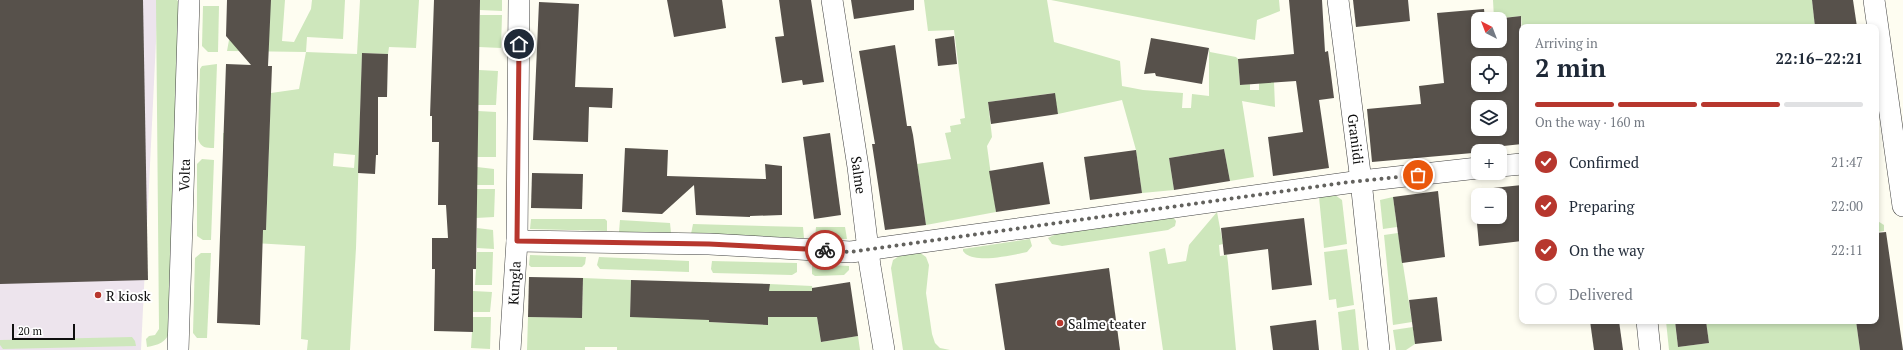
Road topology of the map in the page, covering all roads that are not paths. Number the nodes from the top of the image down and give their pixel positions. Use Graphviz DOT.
graph roads {
  1 [pos="189,0"];
  2 [pos="519,0"];
  3 [pos="832,0"];
  4 [pos="1338,0"];
  5 [pos="1874,0"];
  6 [pos="1877,24"];
  7 [pos="1879,36"];
  8 [pos="1519,164"];
  9 [pos="1507,165"];
  10 [pos="1471,169"];
  11 [pos="1361,180"];
  12 [pos="1903,206"];
  13 [pos="517,241"];
  14 [pos="868,249"];
  15 [pos="1647,324"];
  16 [pos="178,350"];
  17 [pos="510,350"];
  18 [pos="884,350"];
  19 [pos="1379,350"];
  20 [pos="1650,350"];
  1 -- 16 [label="street, Volta"];
  2 -- 13 [label="street, Kungla"];
  3 -- 14 [label="street, Salme"];
  4 -- 11 [label="street, Graniidi"];
  5 -- 6 [label="street"];
  7 -- 12 [label="street"];
  8 -- 9 [label="street"];
  10 -- 11 [label="street"];
  11 -- 14 [label="street"];
  11 -- 19 [label="street, Graniidi"];
  13 -- 14 [label="street"];
  13 -- 17 [label="street, Kungla"];
  14 -- 18 [label="street, Salme"];
  15 -- 20 [label="street"];
}
